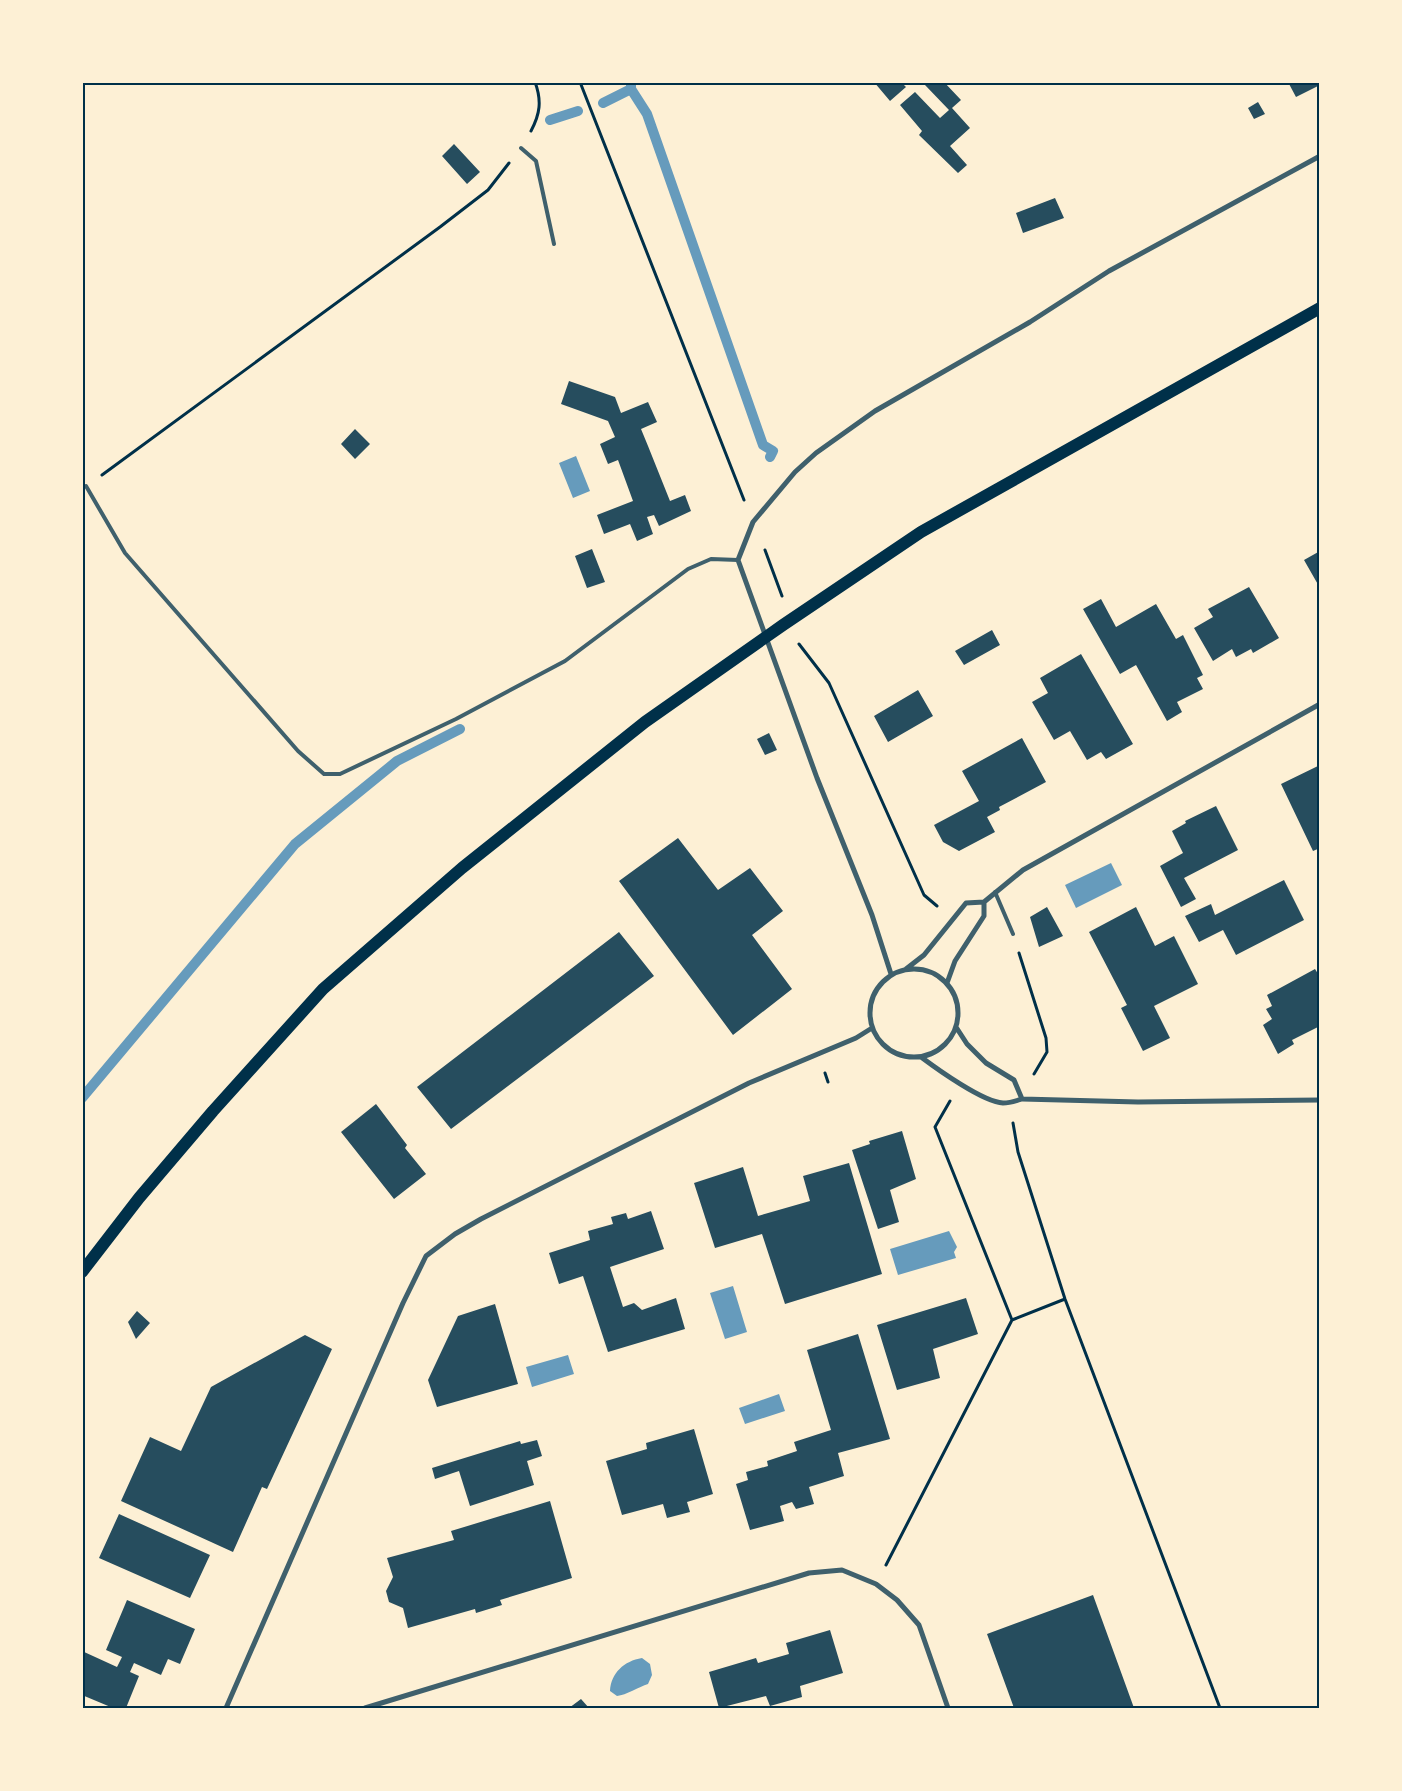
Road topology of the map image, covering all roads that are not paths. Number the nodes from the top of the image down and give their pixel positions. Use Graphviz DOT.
graph roads {
  1 [pos="521,148"];
  2 [pos="1320,156"];
  3 [pos="554,244"];
  4 [pos="1320,308"];
  5 [pos="86,486"];
  6 [pos="738,560"];
  7 [pos="1320,704"];
  8 [pos="994,892"];
  9 [pos="984,902"];
  10 [pos="1013,934"];
  11 [pos="906,969"];
  12 [pos="891,974"];
  13 [pos="947,984"];
  14 [pos="956,1027"];
  15 [pos="872,1028"];
  16 [pos="921,1057"];
  17 [pos="1022,1099"];
  18 [pos="1320,1100"];
  19 [pos="82,1272"];
  20 [pos="227,1708"];
  21 [pos="365,1708"];
  22 [pos="948,1708"];
  1 -- 3 [label="lane"];
  2 -- 6 [label="street"];
  4 -- 19 [label="main road"];
  5 -- 6 [label="lane"];
  6 -- 12 [label="street"];
  7 -- 8 [label="street"];
  8 -- 9 [label="street"];
  8 -- 10 [label="lane"];
  9 -- 11 [label="street"];
  9 -- 13 [label="street"];
  11 -- 12 [label="street"];
  11 -- 13 [label="street"];
  12 -- 15 [label="street"];
  13 -- 14 [label="street"];
  14 -- 16 [label="street"];
  14 -- 17 [label="street"];
  15 -- 16 [label="street"];
  15 -- 20 [label="street"];
  16 -- 17 [label="street"];
  17 -- 18 [label="street"];
  21 -- 22 [label="street"];
}
